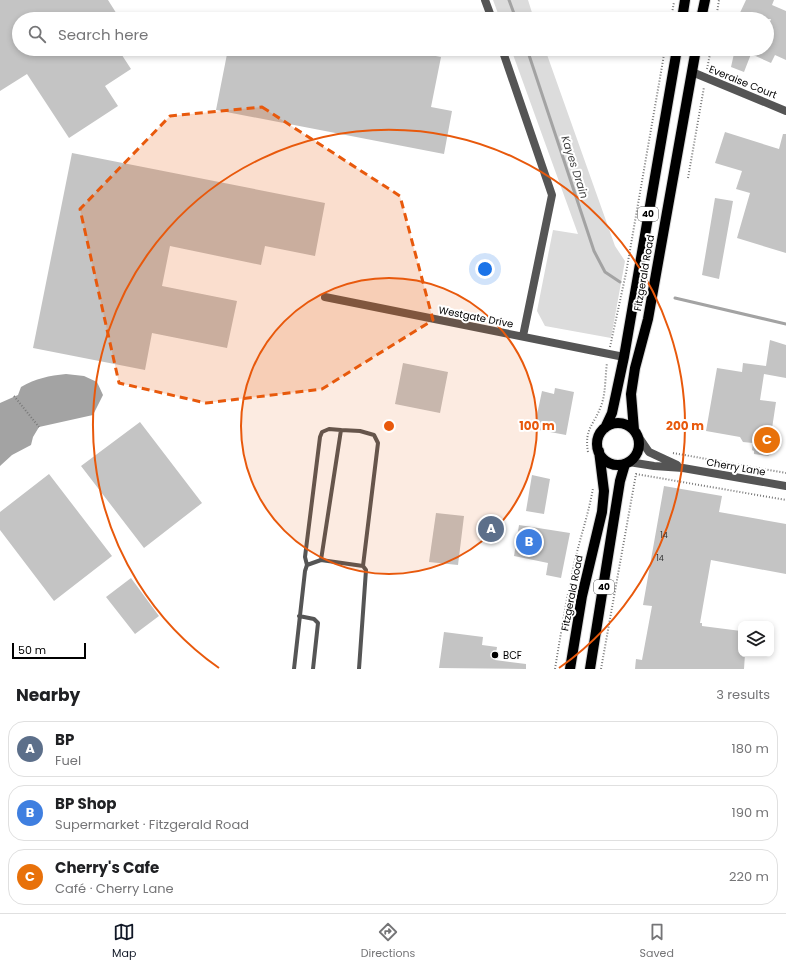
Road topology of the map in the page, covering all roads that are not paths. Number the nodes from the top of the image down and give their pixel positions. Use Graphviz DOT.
graph roads {
  1 [pos="485,0"];
  2 [pos="686,0"];
  3 [pos="705,0"];
  4 [pos="489,12"];
  5 [pos="683,12"];
  6 [pos="702,12"];
  7 [pos="504,56"];
  8 [pos="676,56"];
  9 [pos="695,56"];
  10 [pos="692,72"];
  11 [pos="786,111"];
  12 [pos="325,297"];
  13 [pos="523,336"];
  14 [pos="624,357"];
  15 [pos="605,428"];
  16 [pos="341,430"];
  17 [pos="635,432"];
  18 [pos="598,452"];
  19 [pos="627,463"];
  20 [pos="683,468"];
  21 [pos="786,486"];
  22 [pos="321,560"];
  23 [pos="306,565"];
  24 [pos="363,566"];
  25 [pos="299,616"];
  26 [pos="294,669"];
  27 [pos="313,669"];
  28 [pos="358,669"];
  29 [pos="570,669"];
  30 [pos="590,669"];
  1 -- 4 [label="street"];
  2 -- 5 [label="main road"];
  3 -- 6 [label="main road"];
  7 -- 13 [label="street"];
  8 -- 14 [label="main road, Fitzgerald Road / 40"];
  9 -- 10 [label="main road, Fitzgerald Road / 40"];
  10 -- 11 [label="street, Everaise Court"];
  10 -- 17 [label="main road, Fitzgerald Road / 40"];
  12 -- 13 [label="street, Westgate Drive"];
  13 -- 14 [label="street, Westgate Drive"];
  14 -- 15 [label="main road, Fitzgerald Road / 40"];
  15 -- 17 [label="main road"];
  15 -- 18 [label="main road, 40"];
  16 -- 22 [label="lane"];
  16 -- 23 [label="lane"];
  16 -- 24 [label="lane"];
  17 -- 19 [label="main road, 40"];
  17 -- 20 [label="street, Cherry Lane"];
  18 -- 19 [label="main road"];
  18 -- 29 [label="main road, Fitzgerald Road / 40"];
  19 -- 20 [label="street, Cherry Lane"];
  19 -- 30 [label="main road, 40"];
  20 -- 21 [label="street, Cherry Lane"];
  22 -- 23 [label="lane"];
  22 -- 24 [label="lane"];
  23 -- 25 [label="lane"];
  24 -- 28 [label="lane"];
  25 -- 26 [label="lane"];
  25 -- 27 [label="lane"];
}
